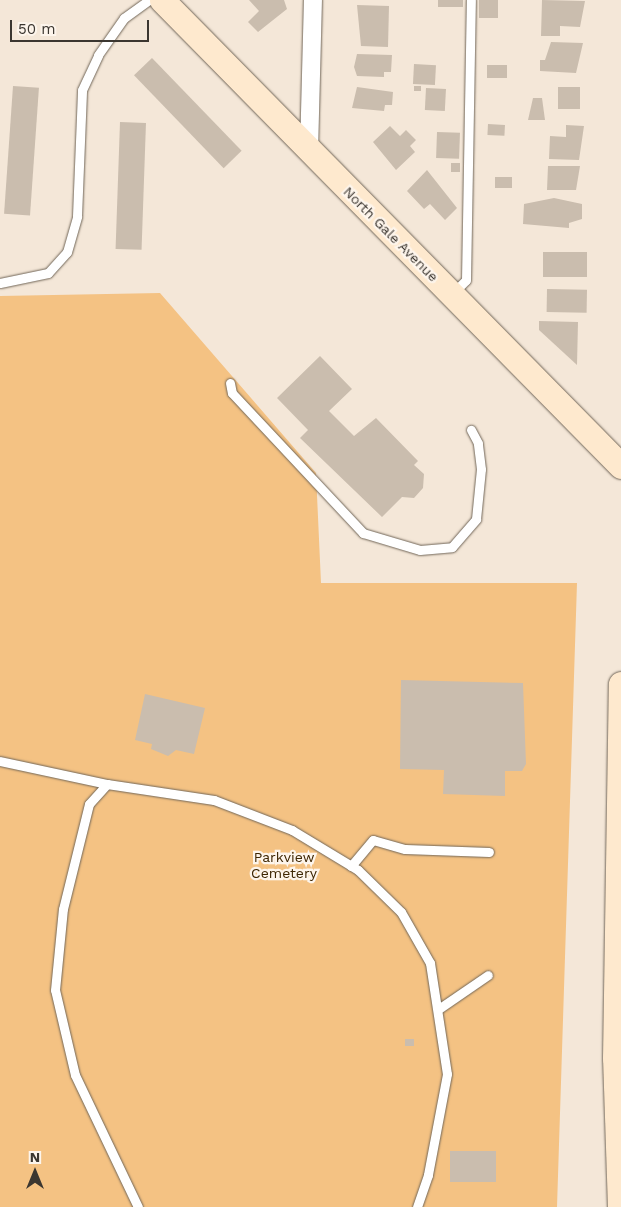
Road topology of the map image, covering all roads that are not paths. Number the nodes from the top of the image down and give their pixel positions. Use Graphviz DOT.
graph roads {
  1 [pos="148,0"];
  2 [pos="162,0"];
  3 [pos="313,0"];
  4 [pos="471,0"];
  5 [pos="310,151"];
  6 [pos="0,283"];
  7 [pos="451,295"];
  8 [pos="230,383"];
  9 [pos="470,430"];
  10 [pos="621,466"];
  11 [pos="621,684"];
  12 [pos="0,761"];
  13 [pos="108,784"];
  14 [pos="489,852"];
  15 [pos="351,866"];
  16 [pos="488,976"];
  17 [pos="440,1008"];
  18 [pos="618,1020"];
  19 [pos="615,1058"];
  20 [pos="138,1207"];
  21 [pos="417,1207"];
  22 [pos="604,1207"];
  23 [pos="620,1207"];
  1 -- 6 [label="lane"];
  2 -- 5 [label="main road, North Gale Avenue"];
  3 -- 5 [label="street"];
  4 -- 7 [label="lane"];
  5 -- 7 [label="main road, North Gale Avenue"];
  7 -- 10 [label="main road, North Gale Avenue"];
  8 -- 9 [label="lane"];
  11 -- 18 [label="main road"];
  12 -- 13 [label="lane"];
  13 -- 15 [label="lane"];
  13 -- 20 [label="lane"];
  14 -- 15 [label="lane"];
  15 -- 17 [label="lane"];
  16 -- 17 [label="lane"];
  17 -- 21 [label="lane"];
  18 -- 19 [label="main road"];
  19 -- 22 [label="main road"];
  19 -- 23 [label="main road"];
}
